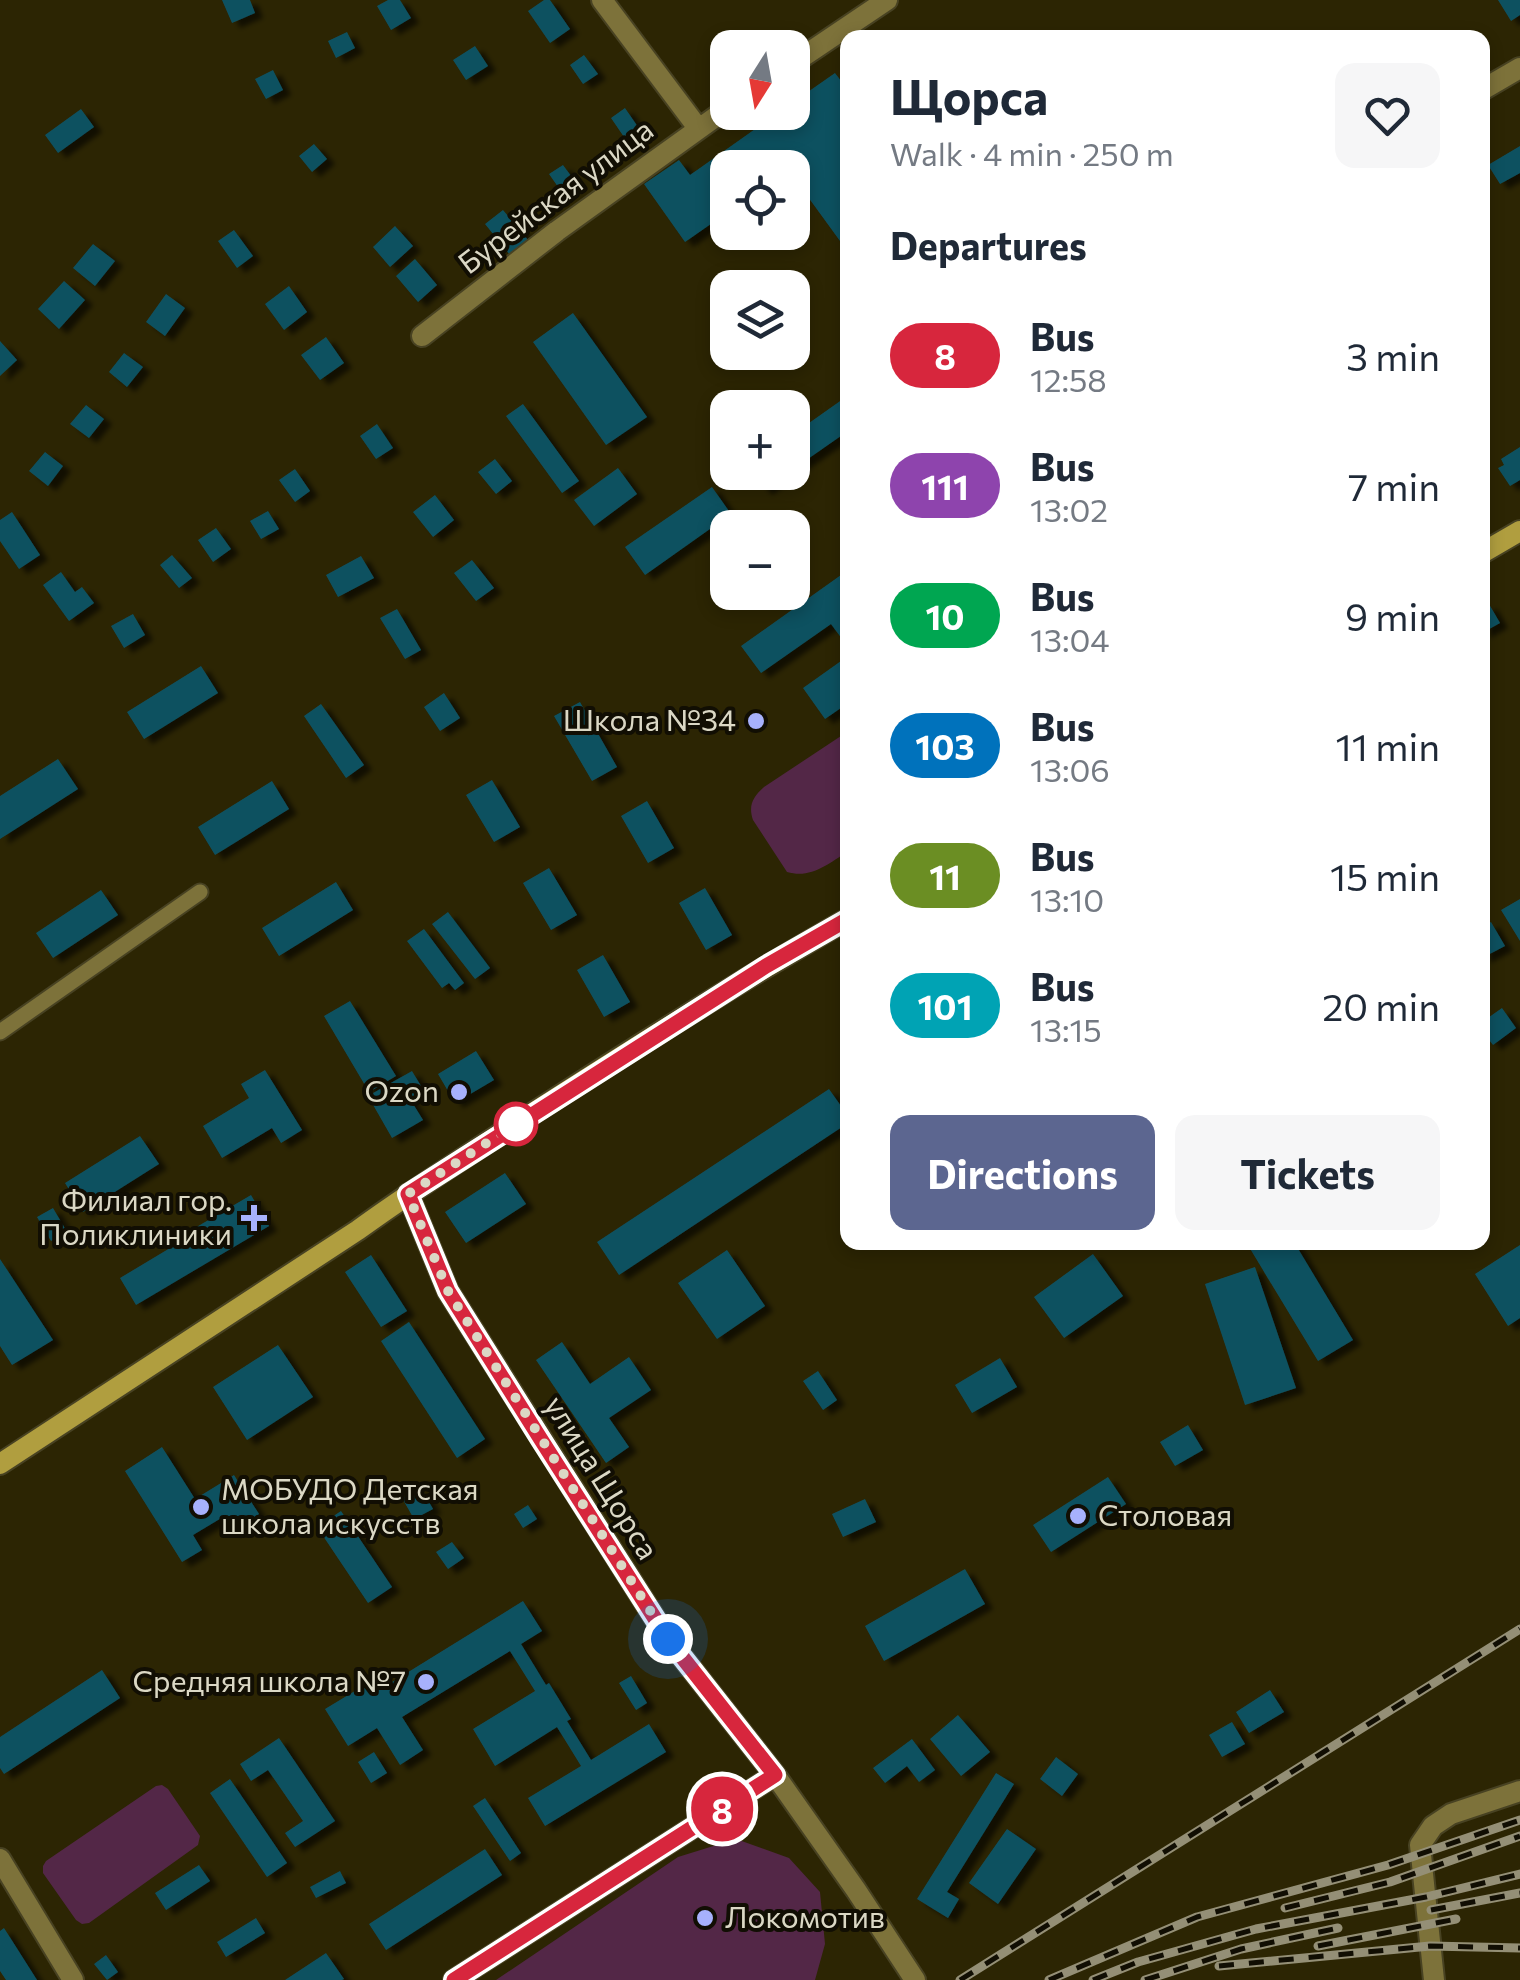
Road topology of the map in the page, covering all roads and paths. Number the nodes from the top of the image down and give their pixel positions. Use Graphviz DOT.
graph roads {
  1 [pos="602,0"];
  2 [pos="887,0"];
  3 [pos="842,30"];
  4 [pos="840,32"];
  5 [pos="810,52"];
  6 [pos="1520,68"];
  7 [pos="1490,85"];
  8 [pos="710,120"];
  9 [pos="698,128"];
  10 [pos="422,336"];
  11 [pos="1520,530"];
  12 [pos="1490,549"];
  13 [pos="200,892"];
  14 [pos="840,924"];
  15 [pos="0,1032"];
  16 [pos="408,1194"];
  17 [pos="0,1464"];
  18 [pos="775,1775"];
  19 [pos="1520,1790"];
  20 [pos="0,1859"];
  21 [pos="74,1980"];
  22 [pos="454,1980"];
  23 [pos="916,1980"];
  24 [pos="1434,1980"];
  1 -- 9 [label="street"];
  2 -- 3 [label="street"];
  4 -- 5 [label="street"];
  6 -- 7 [label="street"];
  8 -- 9 [label="street, Бурейская улица"];
  9 -- 10 [label="street, Бурейская улица"];
  11 -- 12 [label="main road"];
  13 -- 15 [label="street"];
  14 -- 16 [label="main road"];
  16 -- 17 [label="main road"];
  16 -- 18 [label="street, улица Щорса"];
  18 -- 22 [label="street"];
  18 -- 23 [label="street, улица Щорса"];
  19 -- 24 [label="street"];
  20 -- 21 [label="street"];
}
